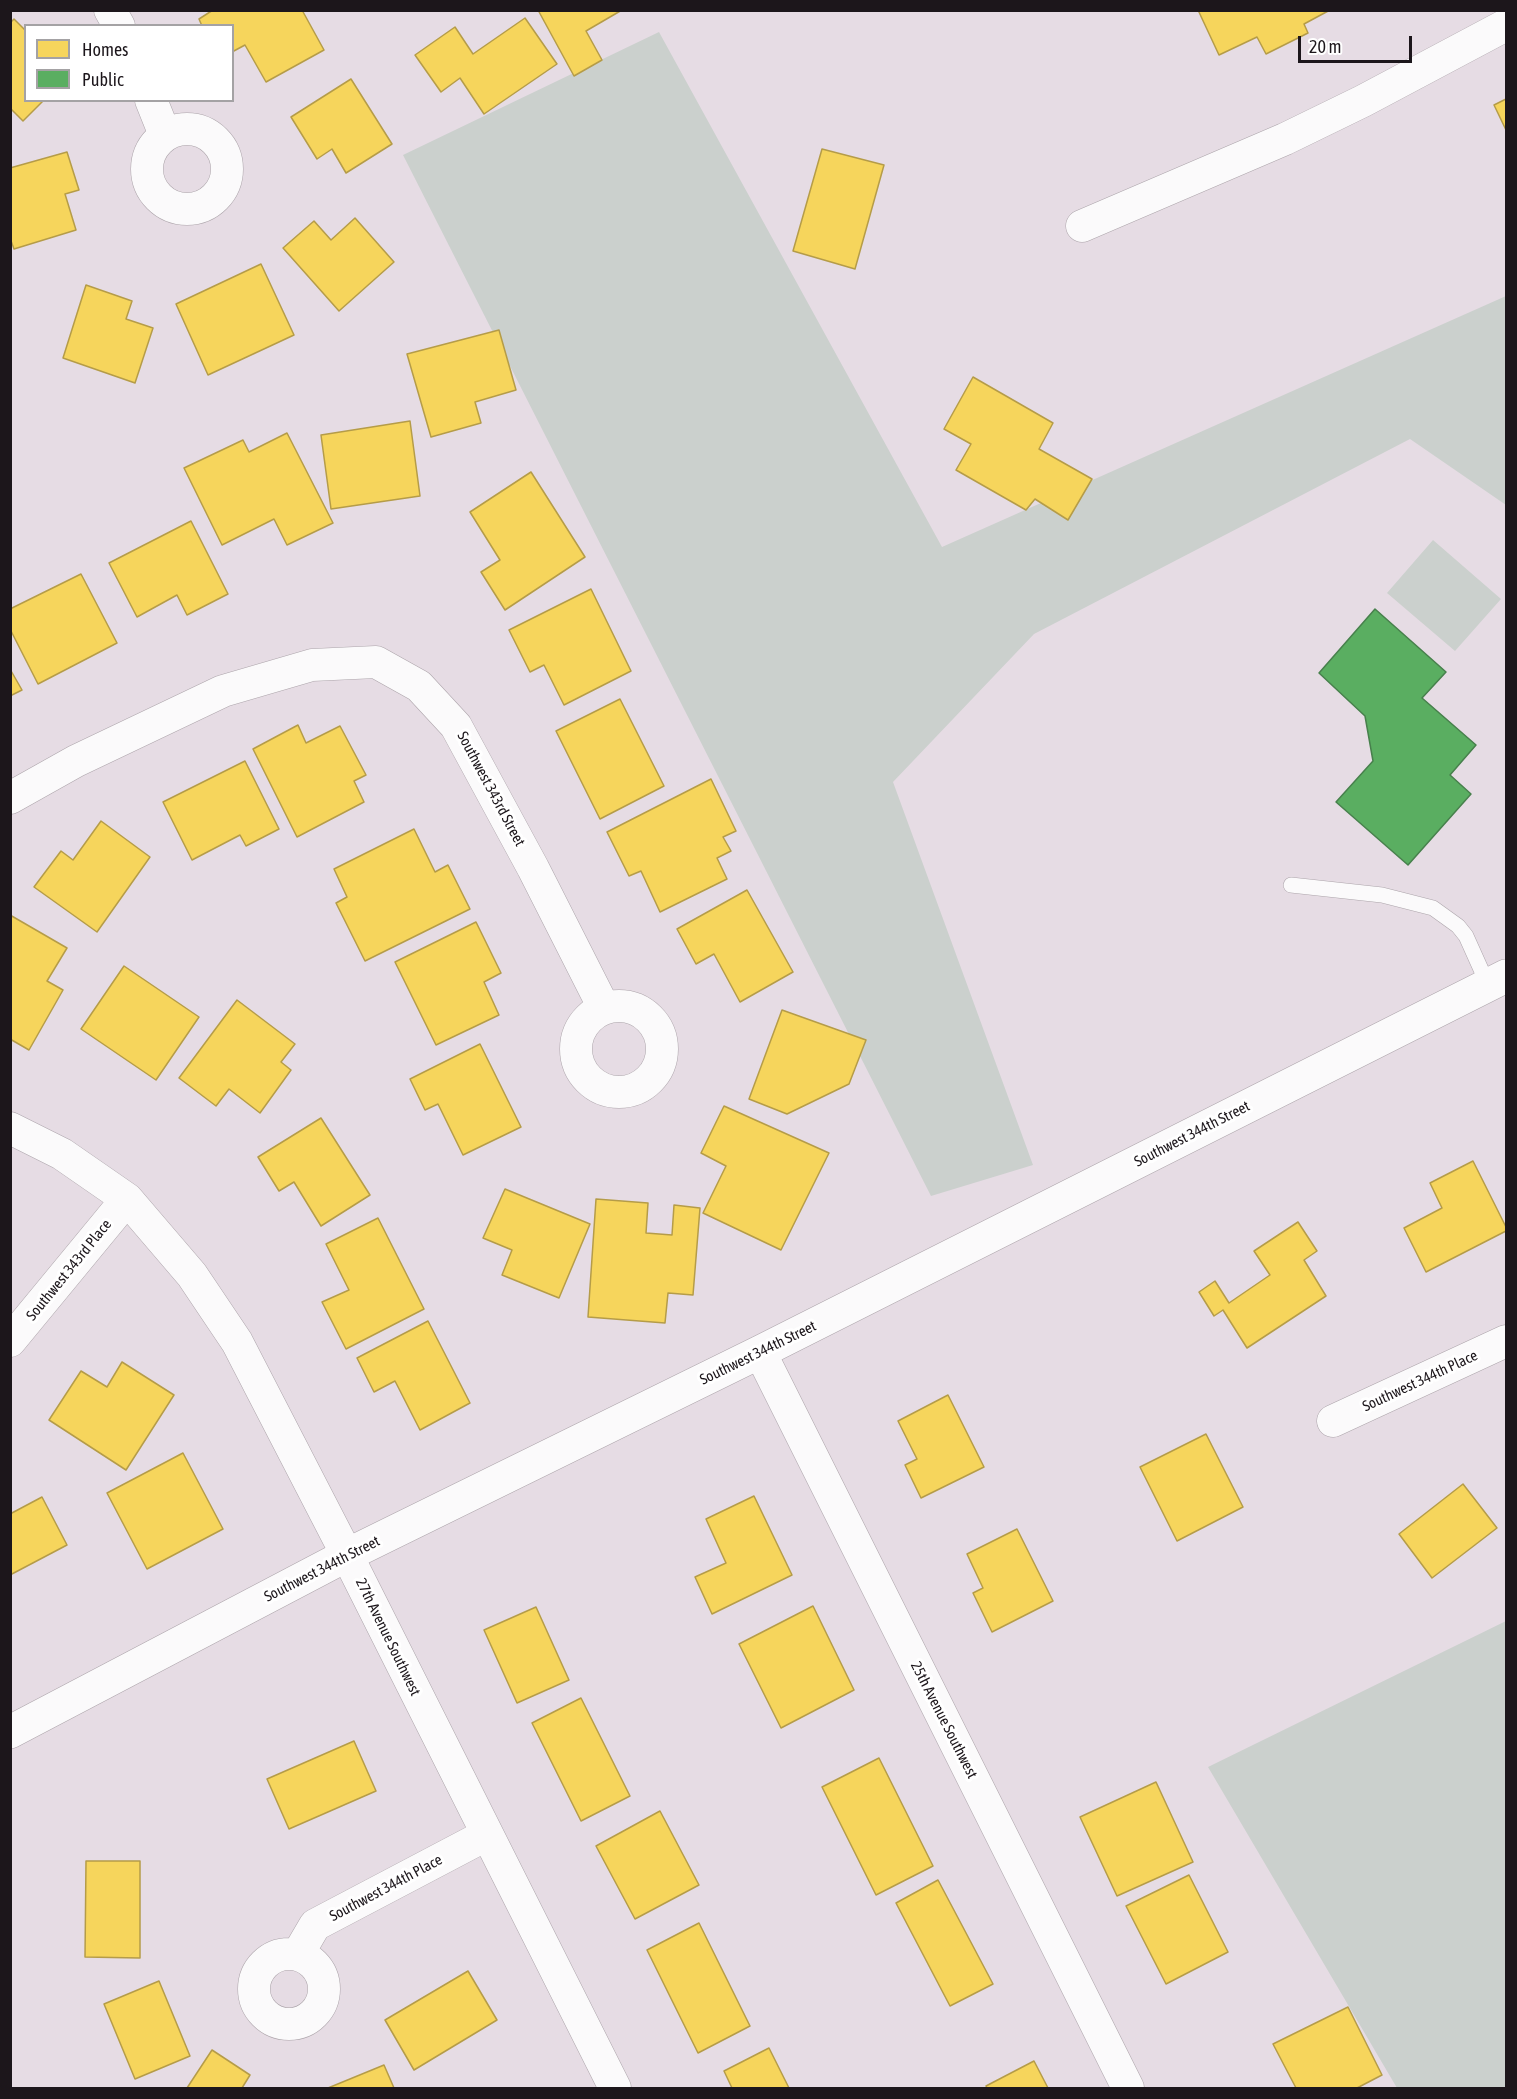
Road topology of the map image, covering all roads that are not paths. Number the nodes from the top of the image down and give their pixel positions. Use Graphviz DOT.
graph roads {
  1 [pos="110,10"];
  2 [pos="118,24"];
  3 [pos="1506,25"];
  4 [pos="152,102"];
  5 [pos="165,135"];
  6 [pos="1082,226"];
  7 [pos="10,798"];
  8 [pos="1291,885"];
  9 [pos="1497,980"];
  10 [pos="604,1008"];
  11 [pos="10,1128"];
  12 [pos="127,1199"];
  13 [pos="10,1341"];
  14 [pos="1506,1341"];
  15 [pos="760,1352"];
  16 [pos="1332,1421"];
  17 [pos="347,1555"];
  18 [pos="10,1732"];
  19 [pos="486,1835"];
  20 [pos="298,1954"];
  21 [pos="615,2088"];
  22 [pos="1128,2088"];
  1 -- 2 [label="street"];
  3 -- 6 [label="street"];
  4 -- 5 [label="street"];
  7 -- 10 [label="street, Southwest 343rd Street"];
  8 -- 9 [label="lane"];
  9 -- 15 [label="street, Southwest 344th Street"];
  11 -- 12 [label="street, 27th Avenue Southwest"];
  12 -- 13 [label="street, Southwest 343rd Place"];
  12 -- 17 [label="street, 27th Avenue Southwest"];
  14 -- 16 [label="street, Southwest 344th Place"];
  15 -- 17 [label="street, Southwest 344th Street"];
  15 -- 22 [label="street, 25th Avenue Southwest"];
  17 -- 18 [label="street, Southwest 344th Street"];
  17 -- 19 [label="street, 27th Avenue Southwest"];
  19 -- 20 [label="street, Southwest 344th Place"];
  19 -- 21 [label="street, 27th Avenue Southwest"];
}
